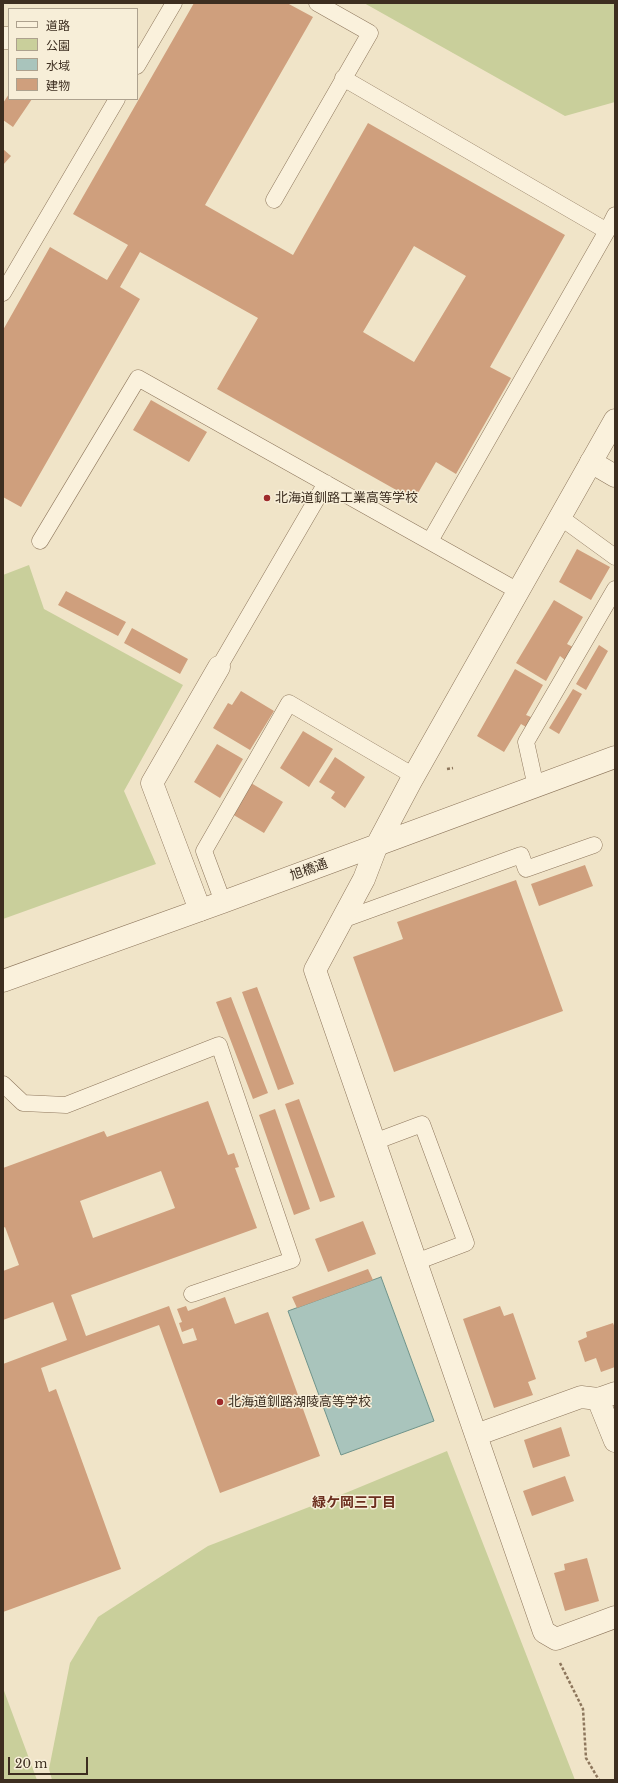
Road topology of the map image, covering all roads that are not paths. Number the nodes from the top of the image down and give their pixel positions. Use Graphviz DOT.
graph roads {
  1 [pos="174,3"];
  2 [pos="317,3"];
  3 [pos="138,64"];
  4 [pos="343,78"];
  5 [pos="116,100"];
  6 [pos="274,200"];
  7 [pos="615,215"];
  8 [pos="607,231"];
  9 [pos="3,293"];
  10 [pos="615,420"];
  11 [pos="591,462"];
  12 [pos="615,476"];
  13 [pos="326,483"];
  14 [pos="560,517"];
  15 [pos="40,541"];
  16 [pos="430,541"];
  17 [pos="615,557"];
  18 [pos="615,589"];
  19 [pos="518,591"];
  20 [pos="219,667"];
  21 [pos="615,757"];
  22 [pos="414,776"];
  23 [pos="536,787"];
  24 [pos="377,845"];
  25 [pos="594,845"];
  26 [pos="223,902"];
  27 [pos="200,910"];
  28 [pos="342,920"];
  29 [pos="3,981"];
  30 [pos="3,1084"];
  31 [pos="374,1142"];
  32 [pos="416,1262"];
  33 [pos="192,1294"];
  34 [pos="607,1396"];
  35 [pos="476,1435"];
  36 [pos="615,1441"];
  37 [pos="615,1617"];
  1 -- 3 [label="lane"];
  2 -- 4 [label="lane"];
  4 -- 6 [label="lane"];
  4 -- 8 [label="lane"];
  5 -- 9 [label="lane"];
  7 -- 8 [label="lane"];
  8 -- 16 [label="lane"];
  10 -- 11 [label="street"];
  11 -- 12 [label="street"];
  11 -- 14 [label="street"];
  13 -- 15 [label="lane"];
  13 -- 16 [label="lane"];
  13 -- 20 [label="lane"];
  14 -- 17 [label="lane"];
  14 -- 19 [label="street"];
  16 -- 19 [label="lane"];
  18 -- 23 [label="lane"];
  19 -- 22 [label="street"];
  20 -- 27 [label="street"];
  21 -- 23 [label="street, 旭橋通"];
  22 -- 24 [label="street"];
  22 -- 26 [label="lane"];
  23 -- 24 [label="street, 旭橋通"];
  24 -- 26 [label="street, 旭橋通"];
  24 -- 28 [label="street"];
  25 -- 28 [label="lane"];
  26 -- 27 [label="street, 旭橋通"];
  27 -- 29 [label="street, 旭橋通"];
  28 -- 31 [label="street"];
  30 -- 33 [label="lane"];
  31 -- 32 [label="street"];
  31 -- 32 [label="lane"];
  32 -- 35 [label="street"];
  34 -- 35 [label="street"];
  34 -- 36 [label="street"];
  35 -- 37 [label="street"];
}
